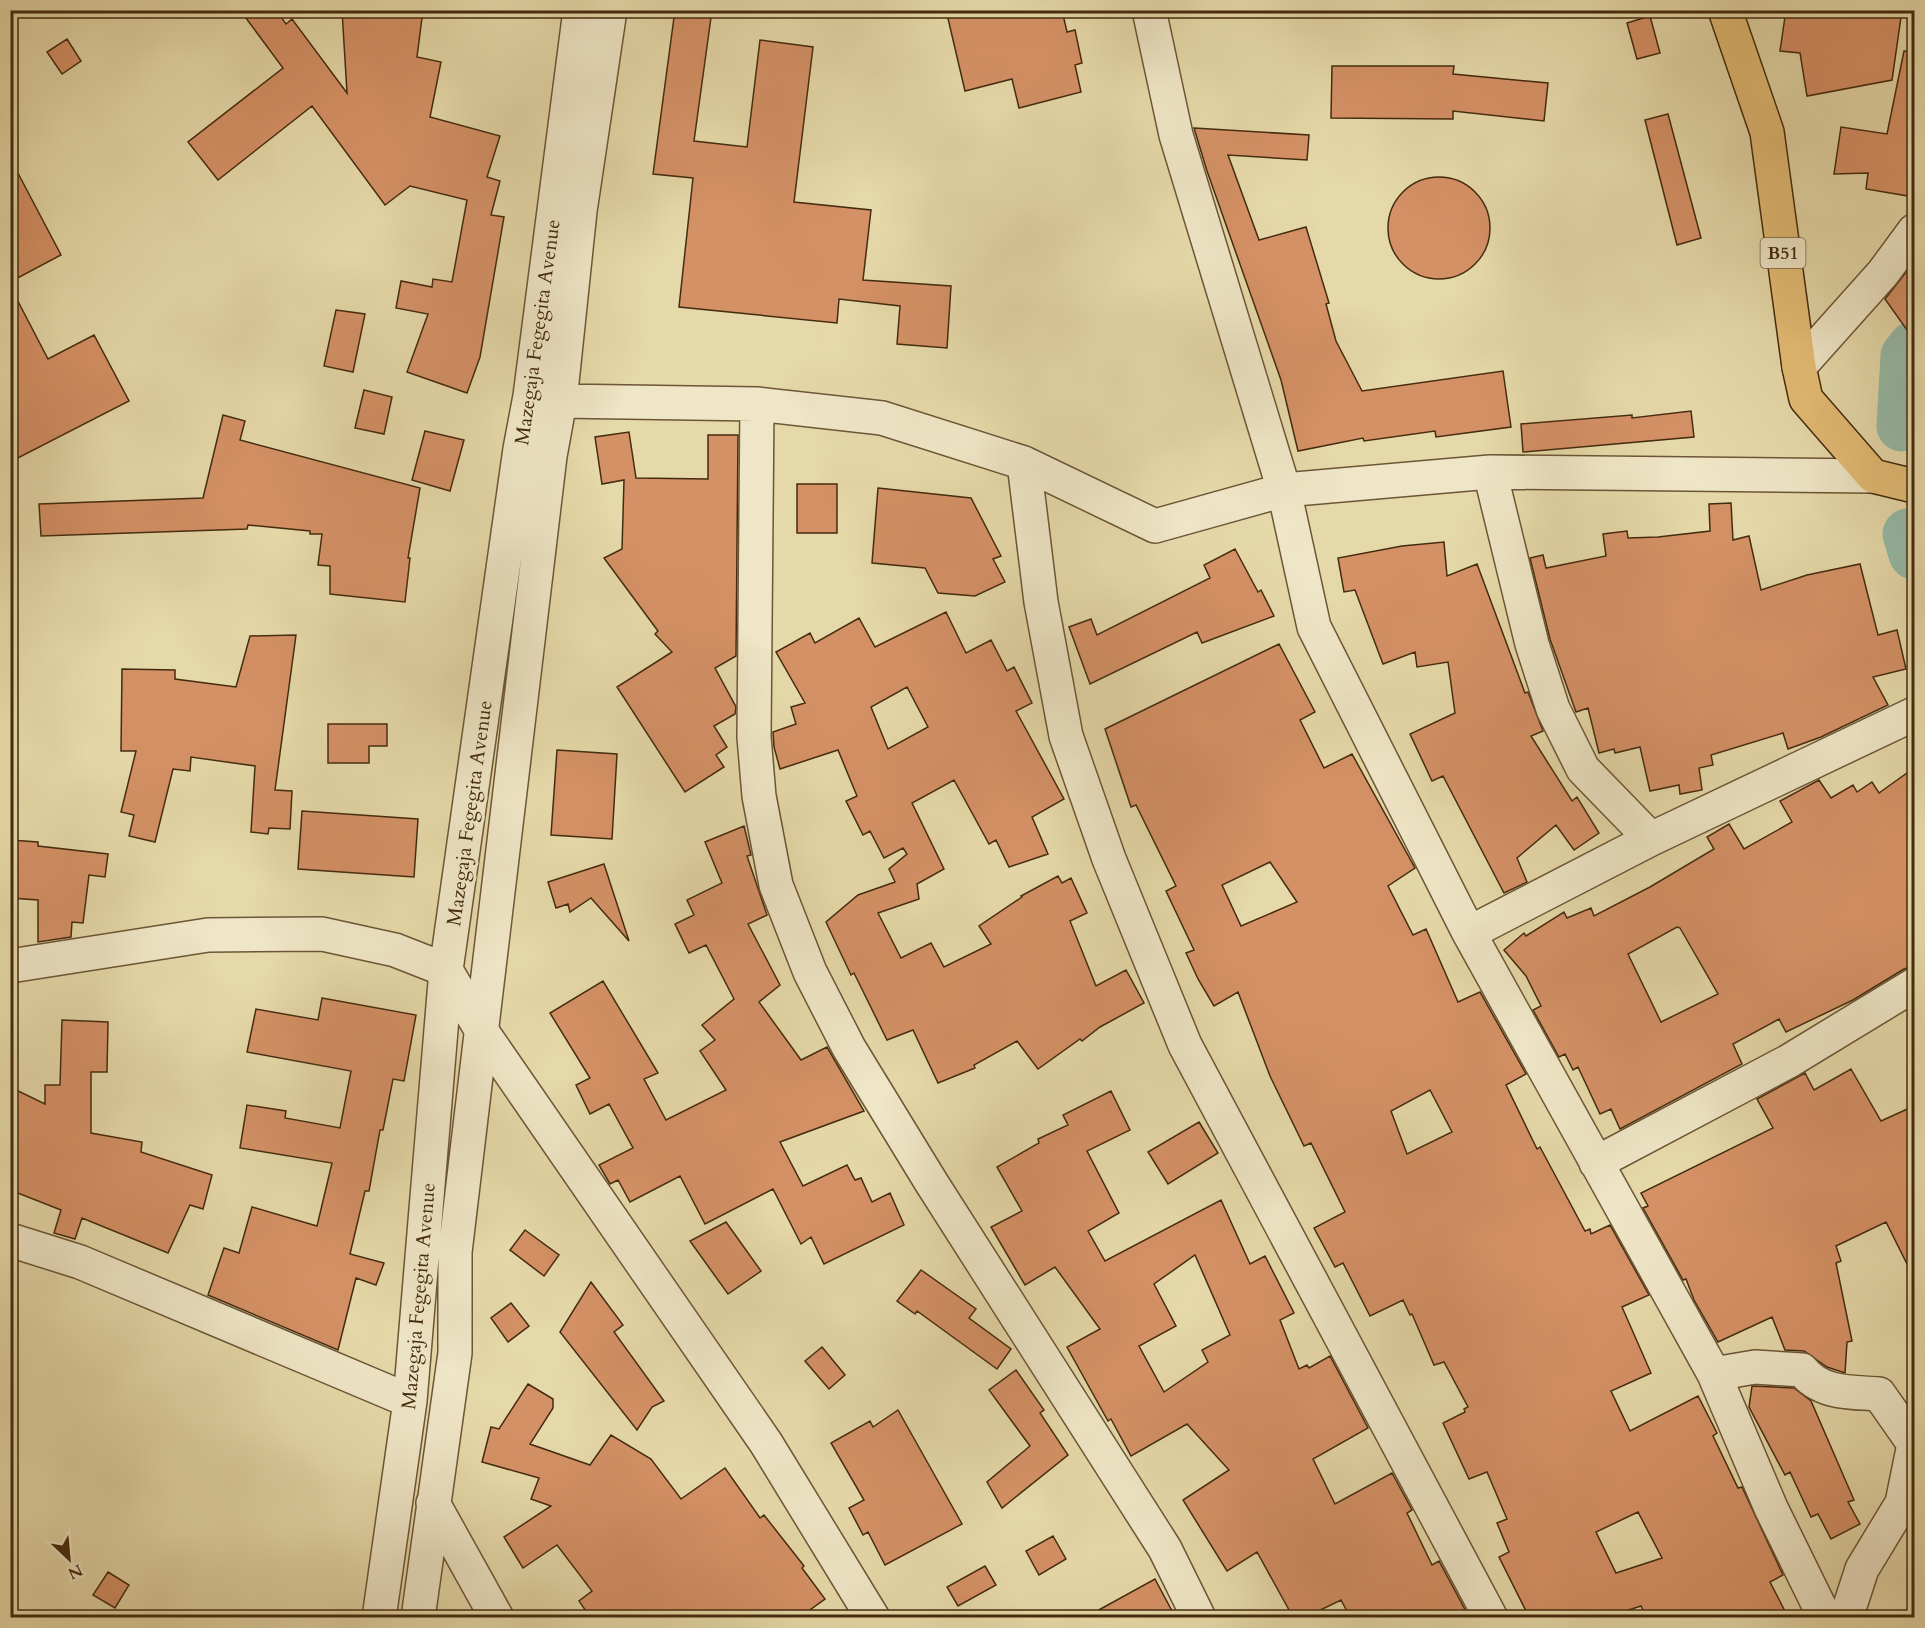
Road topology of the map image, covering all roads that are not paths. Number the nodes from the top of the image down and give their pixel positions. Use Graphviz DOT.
graph roads {
  1 [pos="580,10"];
  2 [pos="610,10"];
  3 [pos="1149,10"];
  4 [pos="1725,10"];
  5 [pos="1914,231"];
  6 [pos="1799,367"];
  7 [pos="545,399"];
  8 [pos="757,404"];
  9 [pos="1024,463"];
  10 [pos="1490,472"];
  11 [pos="1873,476"];
  12 [pos="1914,486"];
  13 [pos="1284,490"];
  14 [pos="1914,714"];
  15 [pos="1651,839"];
  16 [pos="1469,933"];
  17 [pos="10,966"];
  18 [pos="446,970"];
  19 [pos="1914,985"];
  20 [pos="483,1033"];
  21 [pos="1596,1163"];
  22 [pos="10,1240"];
  23 [pos="1714,1374"];
  24 [pos="410,1401"];
  25 [pos="1914,1444"];
  26 [pos="433,1503"];
  27 [pos="379,1617"];
  28 [pos="418,1617"];
  29 [pos="497,1617"];
  30 [pos="873,1617"];
  31 [pos="1199,1617"];
  32 [pos="1491,1617"];
  33 [pos="1825,1617"];
  34 [pos="1846,1617"];
  1 -- 7 [label="street, Mazegaja Fegegita Avenue"];
  2 -- 7 [label="street, Mazegaja Fegegita Avenue"];
  3 -- 13 [label="street"];
  4 -- 6 [label="highway, B51"];
  5 -- 6 [label="street"];
  6 -- 11 [label="highway, B51"];
  7 -- 8 [label="street"];
  7 -- 18 [label="street, Mazegaja Fegegita Avenue"];
  7 -- 20 [label="street, Mazegaja Fegegita Avenue"];
  8 -- 9 [label="street"];
  8 -- 31 [label="street"];
  9 -- 13 [label="street"];
  9 -- 32 [label="street"];
  10 -- 11 [label="street"];
  10 -- 13 [label="street"];
  10 -- 15 [label="street"];
  11 -- 12 [label="highway"];
  13 -- 16 [label="street"];
  14 -- 15 [label="street"];
  15 -- 16 [label="street"];
  16 -- 21 [label="street"];
  17 -- 18 [label="street"];
  18 -- 20 [label="street"];
  18 -- 24 [label="street, Mazegaja Fegegita Avenue"];
  19 -- 21 [label="street"];
  20 -- 26 [label="street, Mazegaja Fegegita Avenue"];
  20 -- 30 [label="street"];
  21 -- 23 [label="street"];
  22 -- 24 [label="street"];
  23 -- 25 [label="street"];
  23 -- 33 [label="street"];
  24 -- 27 [label="street, Mazegaja Fegegita Avenue"];
  25 -- 34 [label="street"];
  26 -- 28 [label="street, Mazegaja Fegegita Avenue"];
  26 -- 29 [label="street"];
}
